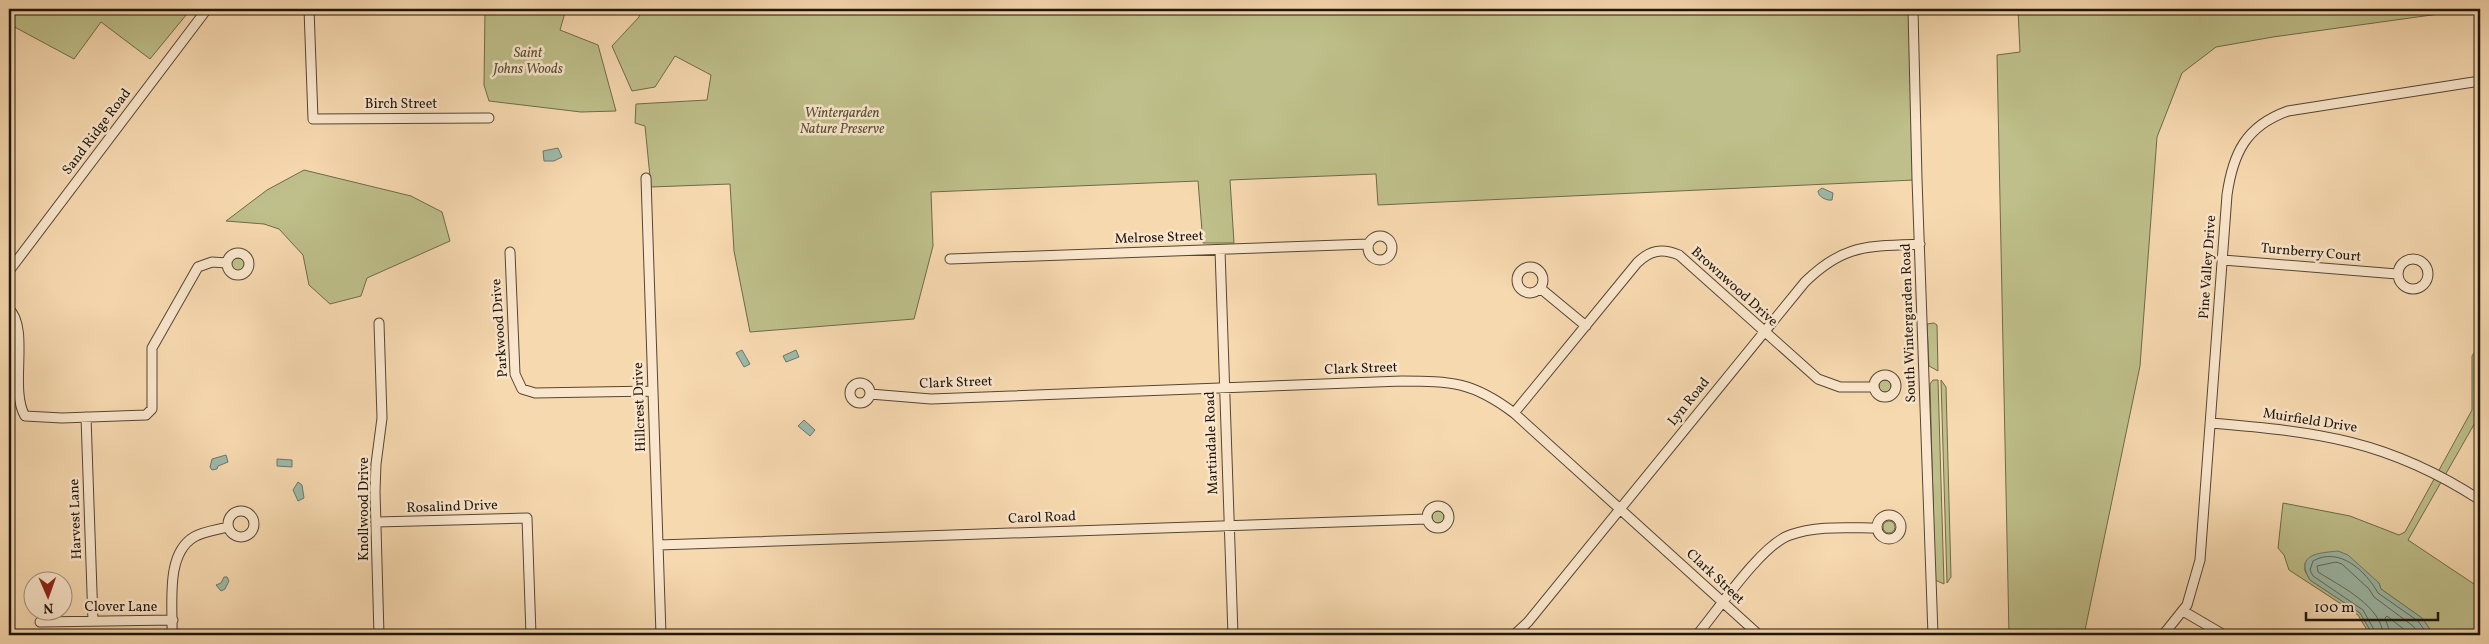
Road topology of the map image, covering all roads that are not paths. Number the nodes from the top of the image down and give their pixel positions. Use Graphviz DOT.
graph roads {
  1 [pos="207,9"];
  2 [pos="309,9"];
  3 [pos="1913,9"];
  4 [pos="2480,81"];
  5 [pos="489,118"];
  6 [pos="646,178"];
  7 [pos="1368,244"];
  8 [pos="1920,244"];
  9 [pos="1220,250"];
  10 [pos="510,252"];
  11 [pos="950,260"];
  12 [pos="2223,260"];
  13 [pos="227,263"];
  14 [pos="9,271"];
  15 [pos="2398,274"];
  16 [pos="1540,288"];
  17 [pos="9,309"];
  18 [pos="379,323"];
  19 [pos="1586,326"];
  20 [pos="1763,332"];
  21 [pos="1873,386"];
  22 [pos="1224,387"];
  23 [pos="653,391"];
  24 [pos="870,394"];
  25 [pos="1514,413"];
  26 [pos="86,416"];
  27 [pos="2211,423"];
  28 [pos="2480,500"];
  29 [pos="1621,509"];
  30 [pos="1427,519"];
  31 [pos="377,522"];
  32 [pos="1228,525"];
  33 [pos="228,527"];
  34 [pos="1877,528"];
  35 [pos="658,545"];
  36 [pos="1723,603"];
  37 [pos="2183,611"];
  38 [pos="173,620"];
  39 [pos="72,621"];
  40 [pos="93,621"];
  41 [pos="172,635"];
  42 [pos="379,635"];
  43 [pos="531,635"];
  44 [pos="661,635"];
  45 [pos="1233,635"];
  46 [pos="1514,635"];
  47 [pos="1697,635"];
  48 [pos="1759,635"];
  49 [pos="1933,635"];
  50 [pos="2163,635"];
  51 [pos="2224,635"];
  1 -- 14 [label="street, Sand Ridge Road"];
  2 -- 5 [label="street, Birch Street"];
  3 -- 8 [label="street, South Wintergarden Road"];
  4 -- 12 [label="street, Pine Valley Drive"];
  6 -- 23 [label="street, Hillcrest Drive"];
  7 -- 9 [label="street, Melrose Street"];
  8 -- 20 [label="street, Lyn Road"];
  8 -- 49 [label="street, South Wintergarden Road"];
  9 -- 11 [label="street, Melrose Street"];
  9 -- 22 [label="street, Martindale Road"];
  10 -- 23 [label="street, Parkwood Drive"];
  12 -- 15 [label="street, Turnberry Court"];
  12 -- 27 [label="street, Pine Valley Drive"];
  13 -- 26 [label="street"];
  16 -- 19 [label="street"];
  17 -- 26 [label="street"];
  18 -- 31 [label="street, Knollwood Drive"];
  19 -- 20 [label="street, Brownwood Drive"];
  19 -- 25 [label="street, Brownwood Drive"];
  20 -- 21 [label="street, Brownwood Drive"];
  20 -- 29 [label="street, Lyn Road"];
  22 -- 24 [label="street, Clark Street"];
  22 -- 25 [label="street, Clark Street"];
  22 -- 32 [label="street, Martindale Road"];
  23 -- 35 [label="street, Hillcrest Drive"];
  25 -- 29 [label="street, Clark Street"];
  26 -- 40 [label="street, Harvest Lane"];
  27 -- 28 [label="street, Muirfield Drive"];
  27 -- 37 [label="street, Pine Valley Drive"];
  29 -- 36 [label="street, Clark Street"];
  29 -- 46 [label="street, Lyn Road"];
  30 -- 32 [label="street, Carol Road"];
  31 -- 42 [label="street, Knollwood Drive"];
  31 -- 43 [label="street, Rosalind Drive"];
  32 -- 35 [label="street, Carol Road"];
  32 -- 45 [label="street, Martindale Road"];
  33 -- 38 [label="street"];
  34 -- 36 [label="street"];
  35 -- 44 [label="street, Hillcrest Drive"];
  36 -- 47 [label="street"];
  36 -- 48 [label="street, Clark Street"];
  37 -- 50 [label="street, Pine Valley Drive"];
  37 -- 51 [label="street"];
  38 -- 40 [label="street, Clover Lane"];
  38 -- 41 [label="street"];
  39 -- 40 [label="street, Clover Lane"];
}
